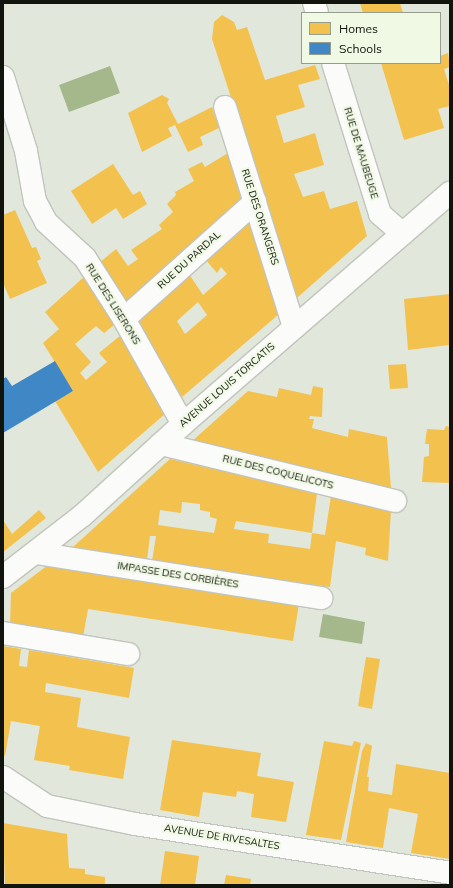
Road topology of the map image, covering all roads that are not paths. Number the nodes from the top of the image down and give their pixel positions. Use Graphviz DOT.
graph roads {
  1 [pos="333,64"];
  2 [pos="3,77"];
  3 [pos="225,107"];
  4 [pos="450,192"];
  5 [pos="255,202"];
  6 [pos="403,234"];
  7 [pos="124,319"];
  8 [pos="294,326"];
  9 [pos="183,424"];
  10 [pos="161,444"];
  11 [pos="396,501"];
  12 [pos="36,553"];
  13 [pos="3,577"];
  14 [pos="321,598"];
  15 [pos="3,633"];
  16 [pos="128,654"];
  17 [pos="3,776"];
  18 [pos="450,874"];
  1 -- 6 [label="street, RUE DE MAUBEUGE"];
  2 -- 7 [label="street, RUE DES LISERONS"];
  3 -- 5 [label="street, RUE DES ORANGERS"];
  4 -- 6 [label="street, AVENUE LOUIS TORCATIS"];
  5 -- 7 [label="street, RUE DU PARDAL"];
  5 -- 8 [label="street, RUE DES ORANGERS"];
  6 -- 8 [label="street, AVENUE LOUIS TORCATIS"];
  7 -- 9 [label="street, RUE DES LISERONS"];
  8 -- 9 [label="street, AVENUE LOUIS TORCATIS"];
  9 -- 10 [label="street, AVENUE LOUIS TORCATIS"];
  10 -- 11 [label="street, RUE DES COQUELICOTS"];
  10 -- 12 [label="street, AVENUE LOUIS TORCATIS"];
  12 -- 13 [label="street, AVENUE LOUIS TORCATIS"];
  12 -- 14 [label="street, IMPASSE DES CORBIÈRES"];
  15 -- 16 [label="street"];
  17 -- 18 [label="street, AVENUE DE RIVESALTES"];
}
